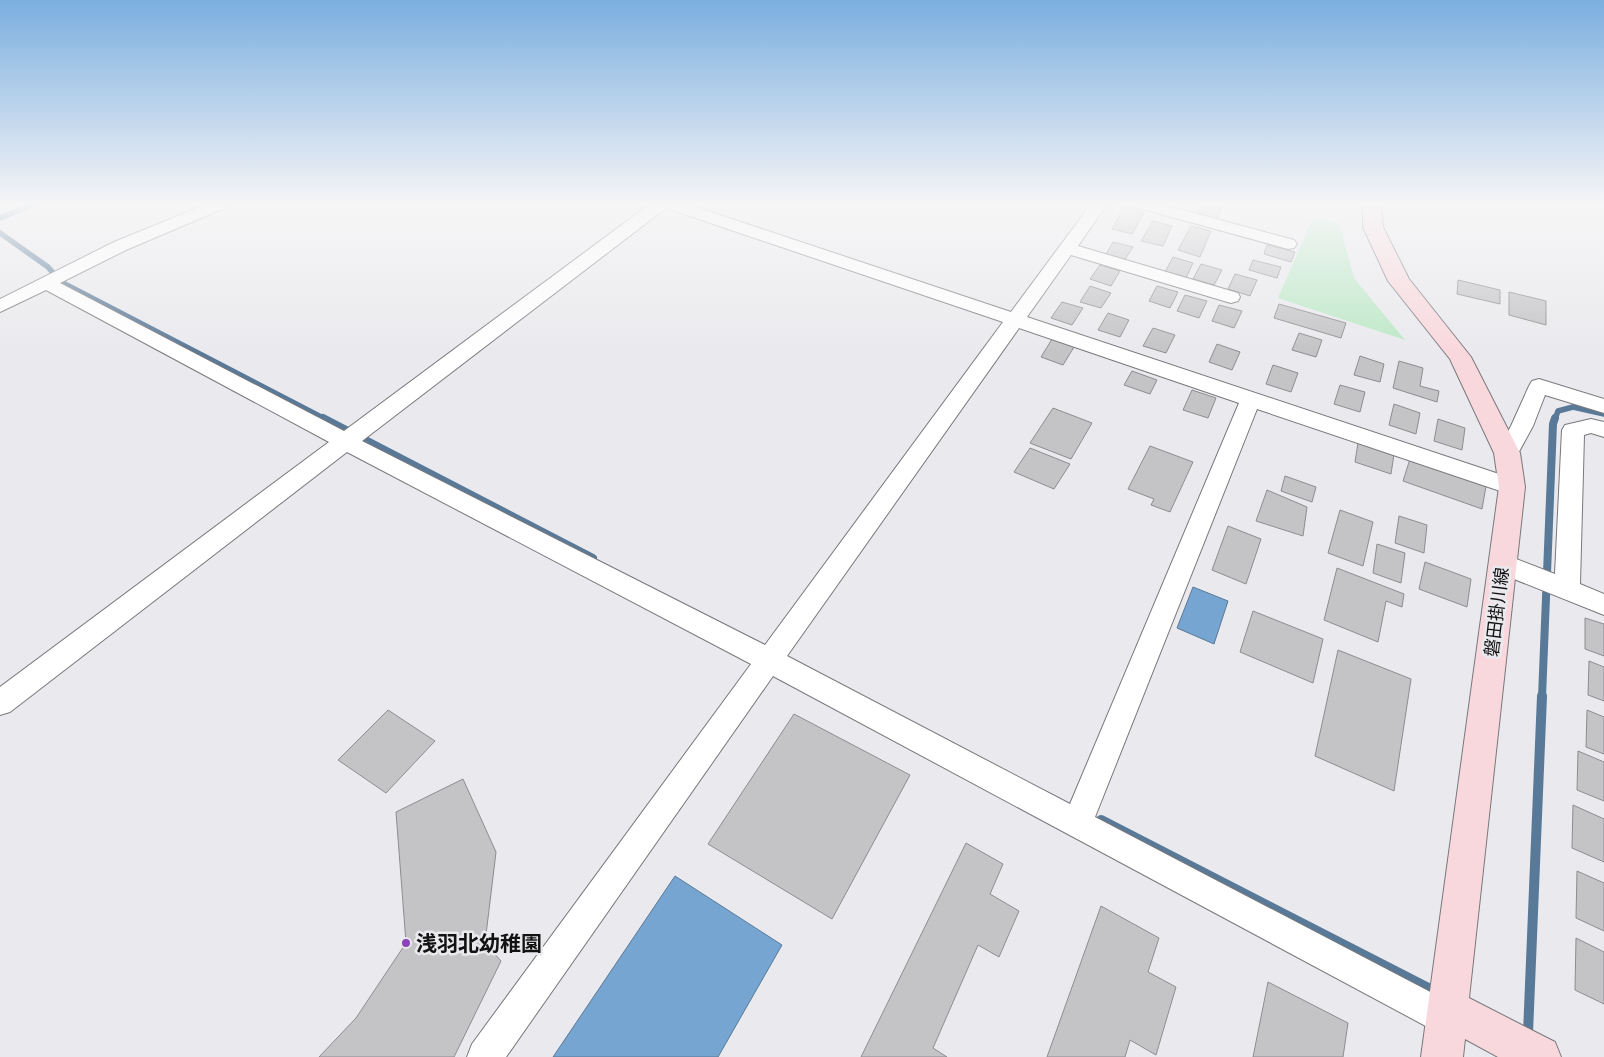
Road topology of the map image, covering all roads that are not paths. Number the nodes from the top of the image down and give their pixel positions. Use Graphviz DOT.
graph roads {
  1 [pos="105,253"];
  2 [pos="595,253"];
  3 [pos="818,253"];
  4 [pos="1063,253"];
  5 [pos="1085,253"];
  6 [pos="1386,253"];
  7 [pos="46,282"];
  8 [pos="1231,297"];
  9 [pos="0,306"];
  10 [pos="1014,319"];
  11 [pos="1252,399"];
  12 [pos="1604,406"];
  13 [pos="1604,430"];
  14 [pos="346,442"];
  15 [pos="1507,453"];
  16 [pos="1512,487"];
  17 [pos="1503,564"];
  18 [pos="1567,590"];
  19 [pos="1604,605"];
  20 [pos="769,660"];
  21 [pos="0,703"];
  22 [pos="1077,823"];
  23 [pos="1448,1014"];
  24 [pos="485,1057"];
  25 [pos="1442,1057"];
  26 [pos="1540,1057"];
  1 -- 7 [label="street"];
  2 -- 14 [label="street"];
  3 -- 10 [label="street"];
  4 -- 10 [label="street"];
  5 -- 8 [label="street"];
  6 -- 15 [label="main road, 磐田掛川線"];
  7 -- 9 [label="street"];
  7 -- 14 [label="street"];
  10 -- 11 [label="street"];
  10 -- 20 [label="street"];
  11 -- 16 [label="street"];
  11 -- 22 [label="street"];
  12 -- 15 [label="street"];
  13 -- 18 [label="street"];
  14 -- 20 [label="street"];
  14 -- 21 [label="street"];
  15 -- 16 [label="main road, 磐田掛川線"];
  16 -- 17 [label="main road, 磐田掛川線"];
  17 -- 18 [label="street"];
  17 -- 23 [label="main road, 磐田掛川線"];
  18 -- 19 [label="street"];
  20 -- 22 [label="street"];
  20 -- 24 [label="street"];
  22 -- 23 [label="street"];
  23 -- 25 [label="main road, 磐田掛川線"];
  23 -- 26 [label="main road"];
}
